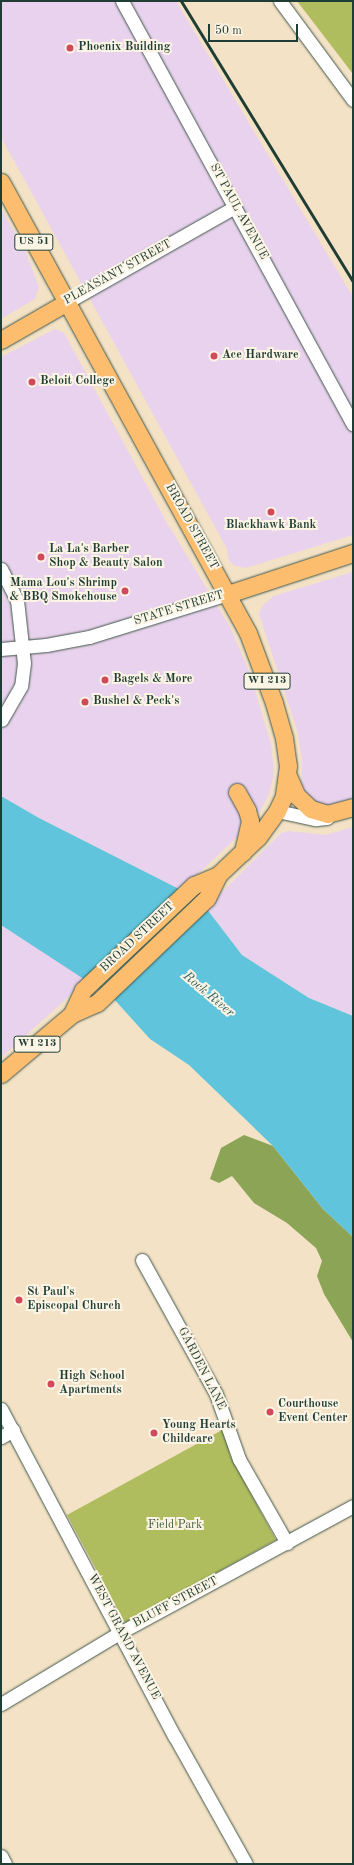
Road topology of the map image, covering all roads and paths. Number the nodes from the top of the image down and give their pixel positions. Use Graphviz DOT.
graph roads {
  1 [pos="122,1"];
  2 [pos="280,1"];
  3 [pos="353,100"];
  4 [pos="1,182"];
  5 [pos="236,207"];
  6 [pos="67,302"];
  7 [pos="1,340"];
  8 [pos="353,424"];
  9 [pos="353,553"];
  10 [pos="1,569"];
  11 [pos="228,594"];
  12 [pos="22,647"];
  13 [pos="1,649"];
  14 [pos="1,720"];
  15 [pos="288,774"];
  16 [pos="237,792"];
  17 [pos="353,807"];
  18 [pos="277,811"];
  19 [pos="353,815"];
  20 [pos="242,854"];
  21 [pos="218,875"];
  22 [pos="72,1014"];
  23 [pos="1,1074"];
  24 [pos="142,1260"];
  25 [pos="1,1409"];
  26 [pos="13,1430"];
  27 [pos="1,1437"];
  28 [pos="353,1506"];
  29 [pos="287,1543"];
  30 [pos="121,1632"];
  31 [pos="1,1704"];
  32 [pos="1,1856"];
  33 [pos="5,1864"];
  34 [pos="246,1864"];
  1 -- 5 [label="street, ST PAUL AVENUE"];
  2 -- 3 [label="street"];
  4 -- 6 [label="main road, BROAD STREET / US 51"];
  5 -- 6 [label="street, PLEASANT STREET"];
  5 -- 8 [label="street, ST PAUL AVENUE"];
  6 -- 7 [label="main road, PLEASANT STREET"];
  6 -- 11 [label="main road, BROAD STREET"];
  9 -- 11 [label="main road, STATE STREET"];
  10 -- 12 [label="street"];
  11 -- 12 [label="street, STATE STREET"];
  11 -- 15 [label="main road, BROAD STREET / WI 213"];
  12 -- 13 [label="street, STATE STREET"];
  12 -- 14 [label="street"];
  15 -- 17 [label="main road"];
  15 -- 18 [label="main road, BROAD STREET / WI 213"];
  16 -- 20 [label="main road"];
  18 -- 19 [label="street"];
  18 -- 20 [label="main road, BROAD STREET / WI 213"];
  20 -- 21 [label="main road, BROAD STREET / WI 213"];
  21 -- 22 [label="main road, BROAD STREET / WI 213"];
  21 -- 22 [label="main road, BROAD STREET / WI 213"];
  22 -- 23 [label="main road, WI 213"];
  24 -- 29 [label="street, GARDEN LANE"];
  25 -- 26 [label="street, WEST GRAND AVENUE"];
  26 -- 27 [label="street"];
  26 -- 30 [label="street, WEST GRAND AVENUE"];
  28 -- 29 [label="street, BLUFF STREET"];
  29 -- 30 [label="street, BLUFF STREET"];
  30 -- 31 [label="street, BLUFF STREET"];
  30 -- 34 [label="street, WEST GRAND AVENUE"];
  32 -- 33 [label="street"];
}
